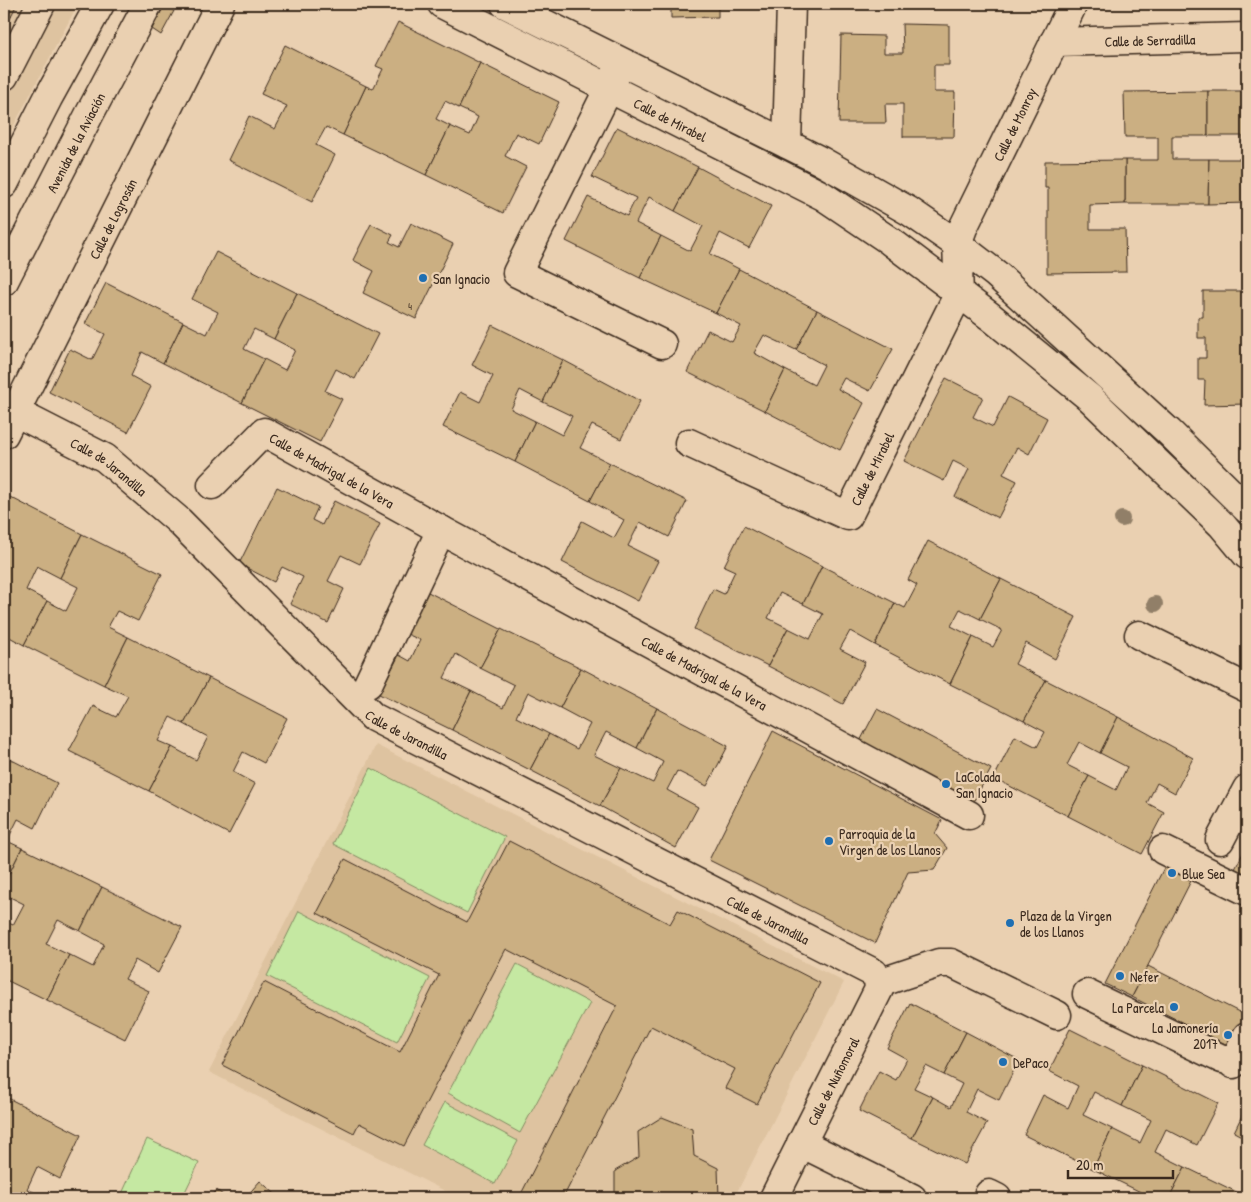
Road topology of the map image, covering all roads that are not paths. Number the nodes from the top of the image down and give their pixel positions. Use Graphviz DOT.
graph roads {
  1 [pos="41,4"];
  2 [pos="100,4"];
  3 [pos="148,4"];
  4 [pos="220,4"];
  5 [pos="442,4"];
  6 [pos="505,4"];
  7 [pos="790,4"];
  8 [pos="1073,4"];
  9 [pos="548,14"];
  10 [pos="1247,38"];
  11 [pos="1054,42"];
  12 [pos="533,50"];
  13 [pos="622,62"];
  14 [pos="4,76"];
  15 [pos="609,88"];
  16 [pos="787,144"];
  17 [pos="4,184"];
  18 [pos="957,244"];
  19 [pos="4,281"];
  20 [pos="959,293"];
  21 [pos="662,344"];
  22 [pos="9,423"];
  23 [pos="689,443"];
  24 [pos="212,485"];
  25 [pos="1247,509"];
  26 [pos="441,530"];
  27 [pos="1247,555"];
  28 [pos="1138,635"];
  29 [pos="368,684"];
  30 [pos="1247,688"];
  31 [pos="1247,789"];
  32 [pos="969,815"];
  33 [pos="1220,840"];
  34 [pos="1163,850"];
  35 [pos="1247,891"];
  36 [pos="872,976"];
  37 [pos="1087,994"];
  38 [pos="1057,1016"];
  39 [pos="1247,1036"];
  40 [pos="1233,1064"];
  41 [pos="801,1144"];
  42 [pos="774,1198"];
  43 [pos="912,1198"];
  44 [pos="987,1198"];
  45 [pos="997,1198"];
  1 -- 14 [label="street"];
  2 -- 17 [label="street"];
  3 -- 19 [label="street, Avenida de la Aviación"];
  4 -- 22 [label="street, Calle de Logrosán"];
  5 -- 12 [label="street, Calle de Mirabel"];
  6 -- 9 [label="street, Calle de Mirabel"];
  7 -- 16 [label="street"];
  8 -- 11 [label="street, Calle de Monroy"];
  9 -- 12 [label="street"];
  9 -- 13 [label="street, Calle de Mirabel"];
  10 -- 11 [label="street, Calle de Serradilla"];
  11 -- 18 [label="street, Calle de Monroy"];
  12 -- 15 [label="street, Calle de Mirabel"];
  13 -- 15 [label="street"];
  13 -- 16 [label="street, Calle de Mirabel"];
  15 -- 20 [label="street, Calle de Mirabel"];
  15 -- 21 [label="street"];
  16 -- 18 [label="street, Calle de Mirabel"];
  18 -- 20 [label="street, Calle de Mirabel"];
  18 -- 25 [label="street, Calle de Mirabel"];
  20 -- 23 [label="street, Calle de Mirabel"];
  20 -- 27 [label="street, Calle de Mirabel"];
  22 -- 36 [label="street, Calle de Jarandilla"];
  24 -- 26 [label="street, Calle de Madrigal de la Vera"];
  26 -- 29 [label="street"];
  26 -- 32 [label="street, Calle de Madrigal de la Vera"];
  28 -- 30 [label="street"];
  31 -- 33 [label="street"];
  34 -- 35 [label="street"];
  36 -- 38 [label="street"];
  36 -- 41 [label="street, Calle de Nuñomoral"];
  37 -- 40 [label="street"];
  39 -- 40 [label="street"];
  41 -- 42 [label="street, Calle de Nuñomoral"];
  41 -- 43 [label="street"];
  44 -- 45 [label="street"];
}
